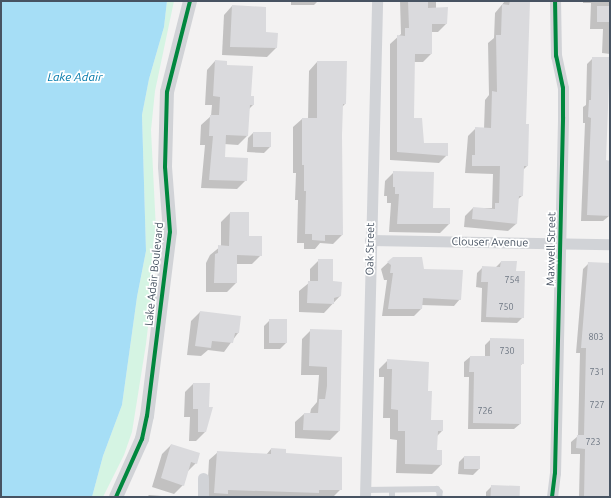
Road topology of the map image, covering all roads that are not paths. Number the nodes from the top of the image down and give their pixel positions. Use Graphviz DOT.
graph roads {
  1 [pos="190,1"];
  2 [pos="377,1"];
  3 [pos="554,1"];
  4 [pos="370,240"];
  5 [pos="560,242"];
  6 [pos="610,244"];
  7 [pos="203,478"];
  8 [pos="365,494"];
  9 [pos="392,494"];
  10 [pos="116,497"];
  11 [pos="203,497"];
  12 [pos="440,497"];
  13 [pos="552,497"];
  1 -- 10 [label="street, Lake Adair Boulevard"];
  2 -- 4 [label="street, Oak Street"];
  3 -- 5 [label="street, Maxwell Street"];
  4 -- 5 [label="street, Clouser Avenue"];
  4 -- 8 [label="street, Oak Street"];
  5 -- 6 [label="street, Clouser Avenue"];
  5 -- 13 [label="street, Maxwell Street"];
  7 -- 11 [label="street"];
  8 -- 9 [label="lane"];
  9 -- 12 [label="lane"];
}
